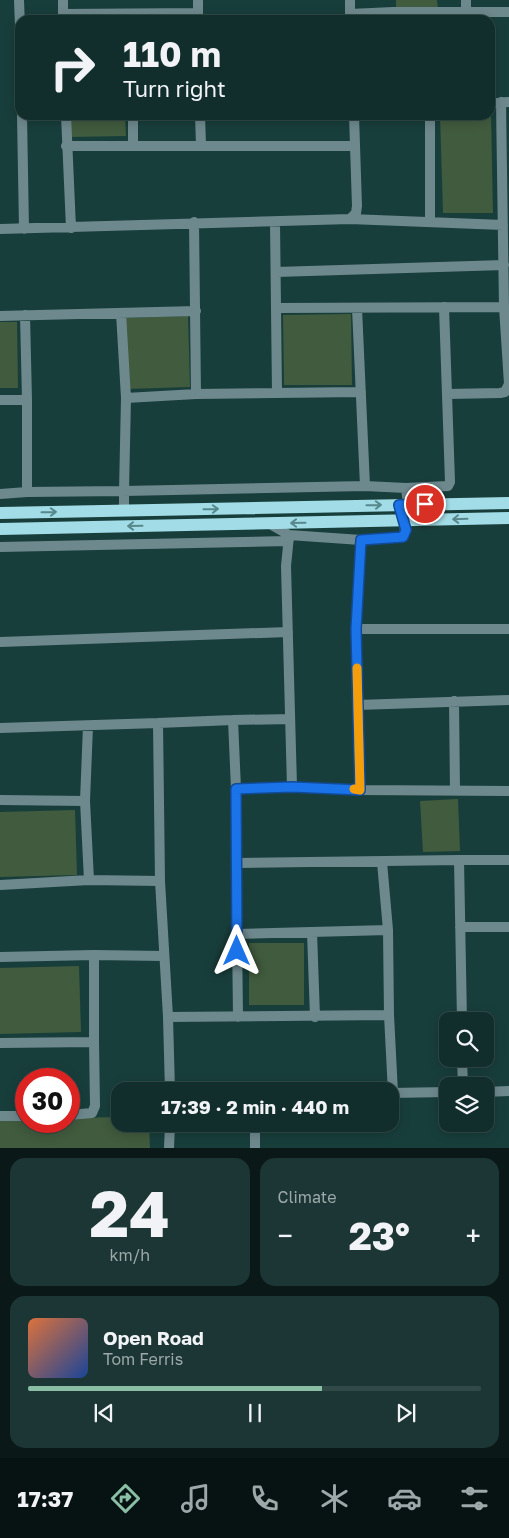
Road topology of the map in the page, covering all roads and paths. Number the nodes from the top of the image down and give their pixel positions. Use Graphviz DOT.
graph roads {
  1 [pos="19,0"];
  2 [pos="63,0"];
  3 [pos="198,0"];
  4 [pos="350,0"];
  5 [pos="393,0"];
  6 [pos="466,0"];
  7 [pos="393,12"];
  8 [pos="466,12"];
  9 [pos="509,12"];
  10 [pos="20,15"];
  11 [pos="63,15"];
  12 [pos="198,15"];
  13 [pos="350,15"];
  14 [pos="367,15"];
  15 [pos="420,15"];
  16 [pos="438,15"];
  17 [pos="505,102"];
  18 [pos="22,120"];
  19 [pos="66,120"];
  20 [pos="133,120"];
  21 [pos="200,120"];
  22 [pos="354,120"];
  23 [pos="430,120"];
  24 [pos="201,145"];
  25 [pos="66,146"];
  26 [pos="133,146"];
  27 [pos="355,146"];
  28 [pos="350,220"];
  29 [pos="194,222"];
  30 [pos="275,222"];
  31 [pos="430,222"];
  32 [pos="503,225"];
  33 [pos="70,228"];
  34 [pos="24,229"];
  35 [pos="0,230"];
  36 [pos="504,265"];
  37 [pos="276,272"];
  38 [pos="444,307"];
  39 [pos="504,307"];
  40 [pos="276,308"];
  41 [pos="357,308"];
  42 [pos="196,311"];
  43 [pos="121,313"];
  44 [pos="26,315"];
  45 [pos="0,316"];
  46 [pos="361,392"];
  47 [pos="277,393"];
  48 [pos="196,394"];
  49 [pos="448,394"];
  50 [pos="126,398"];
  51 [pos="0,400"];
  52 [pos="27,400"];
  53 [pos="365,486"];
  54 [pos="406,488"];
  55 [pos="124,490"];
  56 [pos="27,492"];
  57 [pos="0,494"];
  58 [pos="509,503"];
  59 [pos="404,505"];
  60 [pos="124,510"];
  61 [pos="0,513"];
  62 [pos="509,518"];
  63 [pos="404,521"];
  64 [pos="270,524"];
  65 [pos="0,529"];
  66 [pos="289,538"];
  67 [pos="361,540"];
  68 [pos="0,547"];
  69 [pos="356,629"];
  70 [pos="509,629"];
  71 [pos="288,632"];
  72 [pos="0,642"];
  73 [pos="509,700"];
  74 [pos="454,701"];
  75 [pos="358,705"];
  76 [pos="290,719"];
  77 [pos="233,720"];
  78 [pos="158,723"];
  79 [pos="88,726"];
  80 [pos="0,728"];
  81 [pos="292,787"];
  82 [pos="236,789"];
  83 [pos="360,790"];
  84 [pos="455,791"];
  85 [pos="509,791"];
  86 [pos="0,800"];
  87 [pos="85,801"];
  88 [pos="459,860"];
  89 [pos="509,860"];
  90 [pos="237,862"];
  91 [pos="382,862"];
  92 [pos="89,880"];
  93 [pos="160,881"];
  94 [pos="0,885"];
  95 [pos="460,927"];
  96 [pos="509,927"];
  97 [pos="388,930"];
  98 [pos="312,932"];
  99 [pos="237,934"];
  100 [pos="94,955"];
  101 [pos="163,956"];
  102 [pos="0,957"];
  103 [pos="462,1012"];
  104 [pos="389,1016"];
  105 [pos="168,1017"];
  106 [pos="238,1017"];
  107 [pos="314,1017"];
  108 [pos="94,1042"];
  109 [pos="0,1043"];
  110 [pos="170,1082"];
  111 [pos="392,1082"];
  112 [pos="439,1092"];
  113 [pos="494,1092"];
  114 [pos="509,1092"];
  115 [pos="399,1093"];
  116 [pos="80,1115"];
  117 [pos="0,1116"];
  118 [pos="15,1116"];
  119 [pos="170,1132"];
  120 [pos="255,1132"];
  121 [pos="169,1148"];
  122 [pos="255,1148"];
  1 -- 10 [label="street"];
  2 -- 11 [label="street"];
  3 -- 12 [label="street"];
  4 -- 13 [label="street"];
  5 -- 7 [label="street"];
  6 -- 8 [label="street"];
  7 -- 14 [label="street"];
  7 -- 15 [label="street"];
  8 -- 9 [label="street"];
  8 -- 16 [label="street"];
  17 -- 32 [label="street"];
  18 -- 34 [label="street"];
  19 -- 25 [label="street"];
  20 -- 26 [label="street"];
  21 -- 24 [label="street"];
  22 -- 27 [label="street"];
  23 -- 31 [label="street"];
  24 -- 26 [label="street"];
  24 -- 27 [label="street"];
  25 -- 26 [label="street"];
  25 -- 33 [label="street"];
  27 -- 28 [label="street"];
  28 -- 30 [label="street"];
  28 -- 31 [label="street"];
  29 -- 30 [label="street"];
  29 -- 33 [label="street"];
  29 -- 42 [label="street"];
  30 -- 37 [label="street"];
  31 -- 32 [label="street"];
  32 -- 36 [label="street"];
  33 -- 34 [label="street"];
  34 -- 35 [label="street"];
  36 -- 37 [label="street"];
  36 -- 39 [label="street"];
  37 -- 40 [label="street"];
  38 -- 39 [label="street"];
  38 -- 41 [label="street"];
  38 -- 49 [label="street"];
  39 -- 49 [label="street"];
  40 -- 41 [label="street"];
  40 -- 47 [label="street"];
  41 -- 46 [label="street"];
  42 -- 43 [label="street"];
  42 -- 48 [label="street"];
  43 -- 44 [label="street"];
  43 -- 50 [label="street"];
  44 -- 45 [label="street"];
  44 -- 52 [label="street"];
  46 -- 47 [label="street"];
  46 -- 53 [label="street"];
  47 -- 48 [label="street"];
  48 -- 50 [label="street"];
  49 -- 54 [label="street"];
  50 -- 55 [label="street"];
  51 -- 52 [label="street"];
  52 -- 56 [label="street"];
  53 -- 54 [label="street"];
  53 -- 55 [label="street"];
  54 -- 59 [label="street"];
  55 -- 56 [label="street"];
  55 -- 60 [label="street"];
  56 -- 57 [label="street"];
  58 -- 59 [label="main road"];
  60 -- 59 [label="main road, one-way"];
  59 -- 63 [label="street"];
  61 -- 60 [label="main road, one-way"];
  62 -- 63 [label="main road, one-way"];
  63 -- 64 [label="main road, one-way"];
  63 -- 67 [label="street"];
  64 -- 65 [label="main road, one-way"];
  64 -- 66 [label="street"];
  66 -- 67 [label="street"];
  66 -- 68 [label="street"];
  66 -- 71 [label="street"];
  67 -- 69 [label="street"];
  69 -- 70 [label="street"];
  69 -- 75 [label="street"];
  71 -- 72 [label="street"];
  71 -- 76 [label="street"];
  73 -- 74 [label="street"];
  74 -- 75 [label="street"];
  74 -- 84 [label="street"];
  75 -- 83 [label="street"];
  76 -- 77 [label="street"];
  76 -- 81 [label="street"];
  77 -- 78 [label="street"];
  77 -- 82 [label="street"];
  78 -- 79 [label="street"];
  78 -- 93 [label="street"];
  79 -- 80 [label="street"];
  79 -- 87 [label="street"];
  81 -- 82 [label="street"];
  81 -- 83 [label="street"];
  82 -- 90 [label="street"];
  83 -- 84 [label="street"];
  84 -- 85 [label="street"];
  86 -- 87 [label="street"];
  87 -- 92 [label="street"];
  88 -- 89 [label="street"];
  88 -- 91 [label="street"];
  88 -- 95 [label="street"];
  90 -- 91 [label="street"];
  90 -- 99 [label="street"];
  91 -- 97 [label="street"];
  92 -- 93 [label="street"];
  92 -- 94 [label="street"];
  93 -- 101 [label="street"];
  95 -- 96 [label="street"];
  95 -- 103 [label="street"];
  97 -- 98 [label="street"];
  97 -- 104 [label="street"];
  98 -- 99 [label="street"];
  98 -- 107 [label="street"];
  99 -- 106 [label="street"];
  100 -- 101 [label="street"];
  100 -- 102 [label="street"];
  100 -- 108 [label="street"];
  101 -- 105 [label="street"];
  104 -- 107 [label="street"];
  104 -- 111 [label="street"];
  105 -- 106 [label="street"];
  105 -- 110 [label="street"];
  106 -- 107 [label="street"];
  108 -- 109 [label="street"];
  108 -- 116 [label="street"];
  112 -- 115 [label="street"];
  113 -- 114 [label="street"];
  117 -- 118 [label="street"];
  119 -- 121 [label="street"];
  120 -- 122 [label="street"];
}
